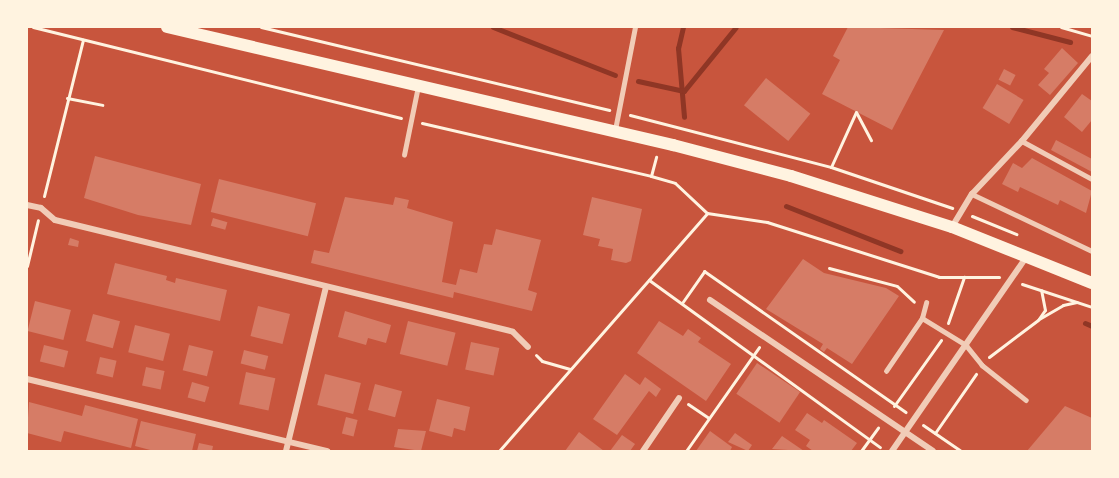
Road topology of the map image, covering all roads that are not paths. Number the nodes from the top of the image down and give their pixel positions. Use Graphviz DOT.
graph roads {
  1 [pos="167,27"];
  2 [pos="635,27"];
  3 [pos="1092,56"];
  4 [pos="418,86"];
  5 [pos="615,131"];
  6 [pos="1023,141"];
  7 [pos="404,154"];
  8 [pos="1092,179"];
  9 [pos="972,194"];
  10 [pos="27,205"];
  11 [pos="952,227"];
  12 [pos="1092,251"];
  13 [pos="1027,255"];
  14 [pos="1092,283"];
  15 [pos="326,286"];
  16 [pos="710,300"];
  17 [pos="926,303"];
  18 [pos="922,318"];
  19 [pos="966,345"];
  20 [pos="528,347"];
  21 [pos="886,371"];
  22 [pos="27,379"];
  23 [pos="680,398"];
  24 [pos="1026,399"];
  25 [pos="905,432"];
  26 [pos="288,442"];
  27 [pos="286,451"];
  28 [pos="327,451"];
  29 [pos="643,451"];
  30 [pos="892,451"];
  31 [pos="933,451"];
  1 -- 4 [label="main road"];
  2 -- 5 [label="lane"];
  3 -- 6 [label="street"];
  4 -- 5 [label="main road"];
  4 -- 7 [label="lane"];
  5 -- 11 [label="main road"];
  6 -- 8 [label="lane"];
  6 -- 9 [label="street"];
  9 -- 11 [label="street"];
  9 -- 12 [label="lane"];
  10 -- 15 [label="street"];
  11 -- 13 [label="main road"];
  13 -- 14 [label="main road"];
  13 -- 19 [label="street"];
  15 -- 20 [label="street"];
  15 -- 26 [label="street"];
  16 -- 25 [label="street"];
  17 -- 18 [label="lane"];
  18 -- 19 [label="lane"];
  18 -- 21 [label="lane"];
  19 -- 24 [label="lane"];
  19 -- 25 [label="street"];
  22 -- 26 [label="street"];
  23 -- 29 [label="street"];
  25 -- 30 [label="street"];
  25 -- 31 [label="street"];
  26 -- 27 [label="street"];
  26 -- 28 [label="street"];
}
